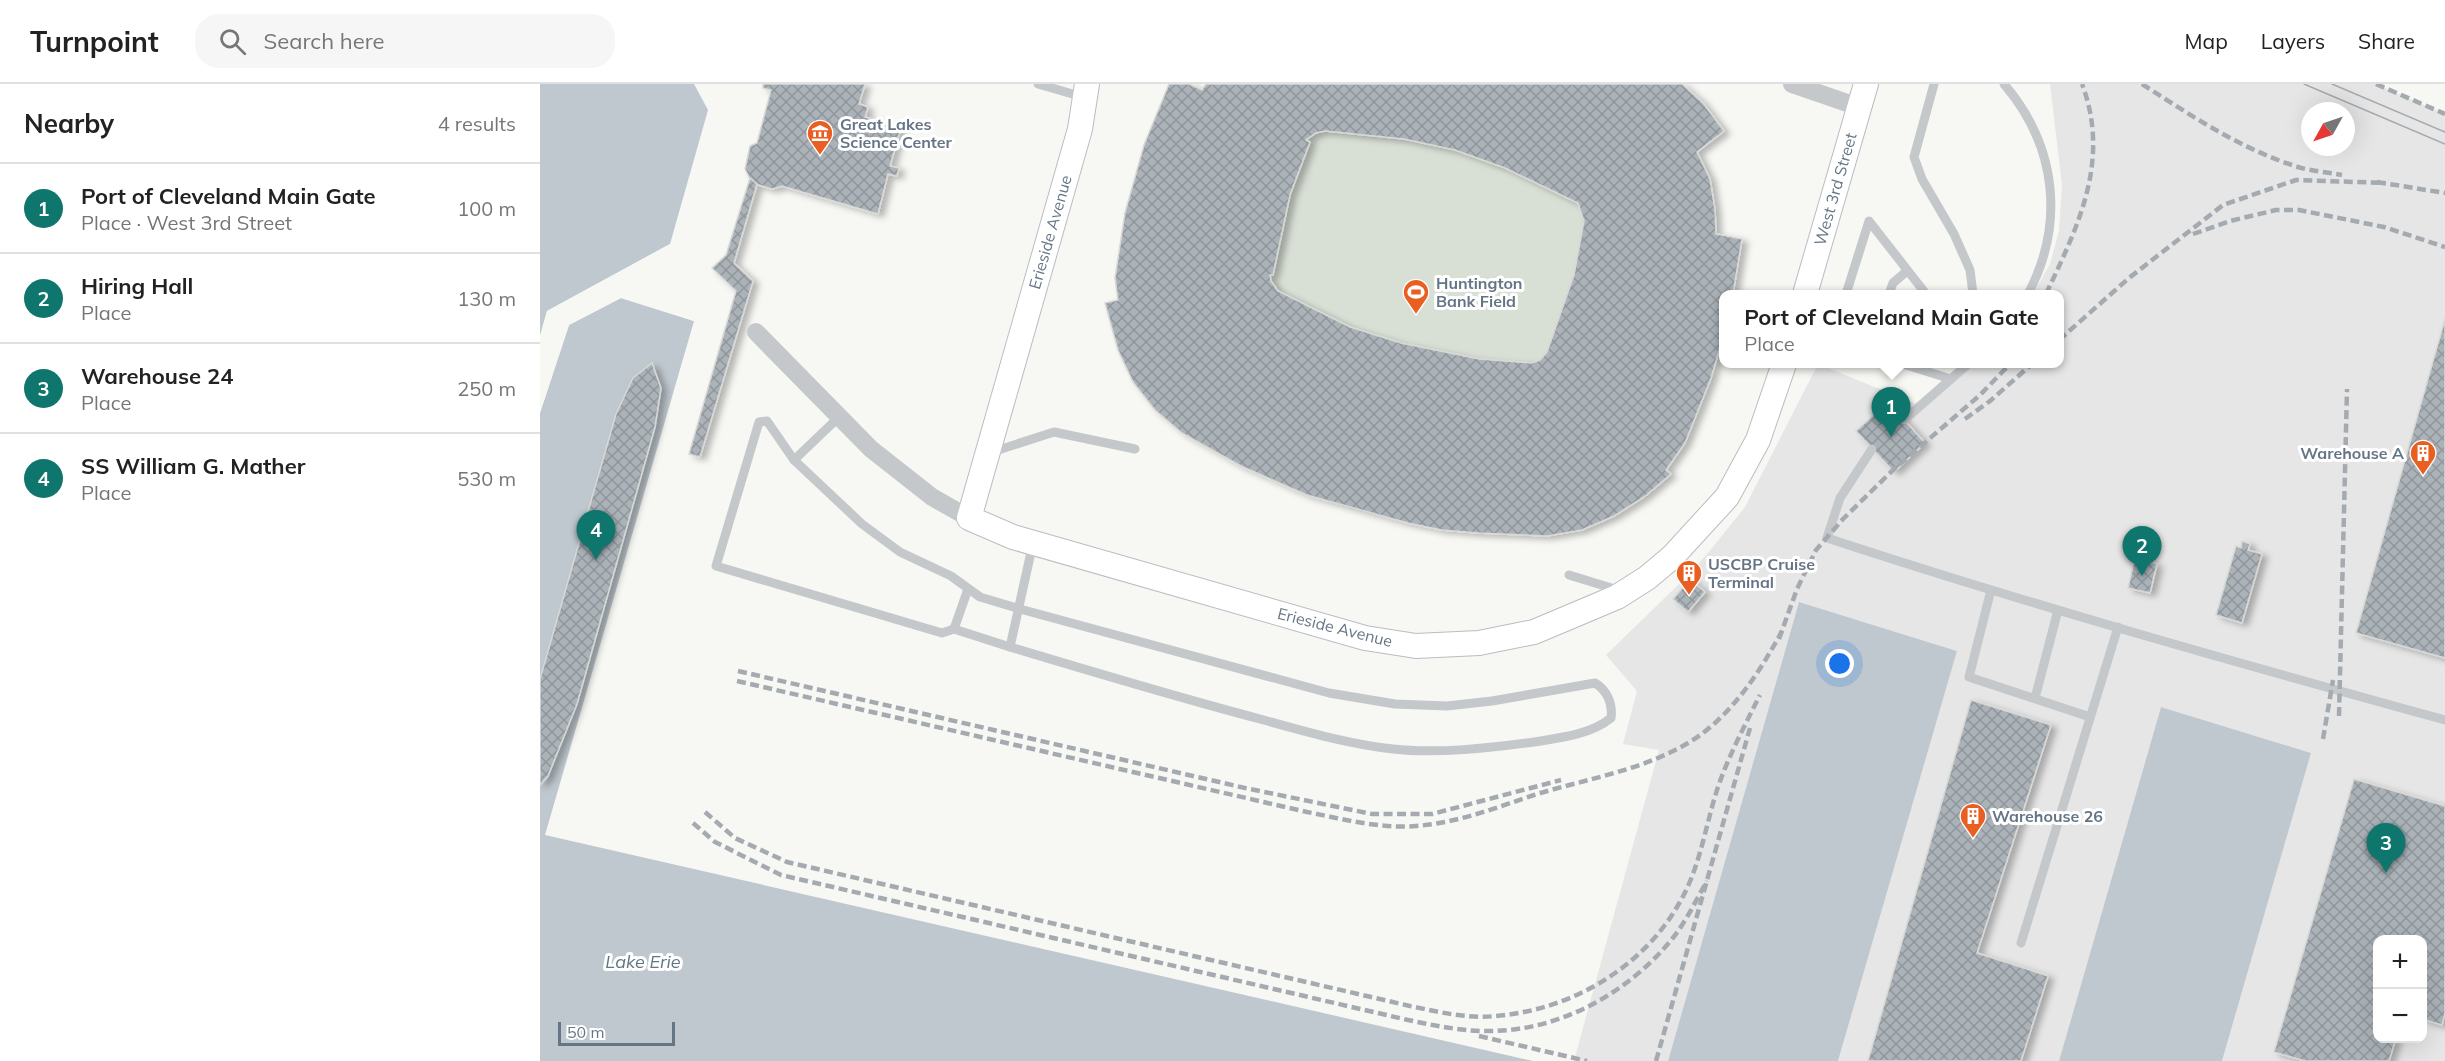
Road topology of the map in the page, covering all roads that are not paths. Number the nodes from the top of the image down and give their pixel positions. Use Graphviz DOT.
graph roads {
  1 [pos="1038,84"];
  2 [pos="1792,84"];
  3 [pos="1866,84"];
  4 [pos="1934,84"];
  5 [pos="2004,84"];
  6 [pos="1085,91"];
  7 [pos="1859,107"];
  8 [pos="1907,271"];
  9 [pos="1806,290"];
  10 [pos="1847,290"];
  11 [pos="1890,290"];
  12 [pos="1923,290"];
  13 [pos="1972,290"];
  14 [pos="2030,290"];
  15 [pos="756,332"];
  16 [pos="1782,368"];
  17 [pos="1918,368"];
  18 [pos="1963,368"];
  19 [pos="1951,379"];
  20 [pos="839,417"];
  21 [pos="1904,420"];
  22 [pos="1135,449"];
  23 [pos="1872,449"];
  24 [pos="987,454"];
  25 [pos="794,460"];
  26 [pos="969,518"];
  27 [pos="1034,543"];
  28 [pos="1569,575"];
  29 [pos="968,589"];
  30 [pos="1991,590"];
  31 [pos="1625,592"];
  32 [pos="1020,609"];
  33 [pos="2058,610"];
  34 [pos="2118,627"];
  35 [pos="954,629"];
  36 [pos="1010,647"];
  37 [pos="2035,698"];
  38 [pos="2090,717"];
  39 [pos="2445,720"];
  40 [pos="2021,943"];
  1 -- 6 [label="lane"];
  2 -- 7 [label="street"];
  3 -- 7 [label="street, West 3rd Street"];
  4 -- 13 [label="lane"];
  5 -- 14 [label="lane"];
  6 -- 24 [label="street, Erieside Avenue"];
  7 -- 9 [label="street, West 3rd Street"];
  8 -- 10 [label="lane"];
  8 -- 11 [label="lane"];
  8 -- 12 [label="lane"];
  15 -- 20 [label="street, Erieside Avenue"];
  16 -- 31 [label="street, Erieside Avenue"];
  17 -- 19 [label="lane"];
  18 -- 19 [label="lane"];
  19 -- 21 [label="lane"];
  20 -- 25 [label="lane"];
  20 -- 26 [label="street, Erieside Avenue"];
  22 -- 24 [label="lane"];
  23 -- 30 [label="lane"];
  24 -- 26 [label="street, Erieside Avenue"];
  25 -- 29 [label="lane"];
  25 -- 35 [label="lane"];
  26 -- 27 [label="street, Erieside Avenue"];
  27 -- 31 [label="street, Erieside Avenue"];
  27 -- 32 [label="lane"];
  28 -- 31 [label="lane"];
  29 -- 32 [label="lane"];
  29 -- 35 [label="lane"];
  30 -- 33 [label="lane"];
  30 -- 37 [label="lane"];
  32 -- 36 [label="lane"];
  32 -- 36 [label="lane"];
  33 -- 34 [label="lane"];
  33 -- 37 [label="lane"];
  34 -- 38 [label="lane"];
  34 -- 39 [label="lane"];
  35 -- 36 [label="lane"];
  37 -- 38 [label="lane"];
  38 -- 40 [label="lane"];
}
